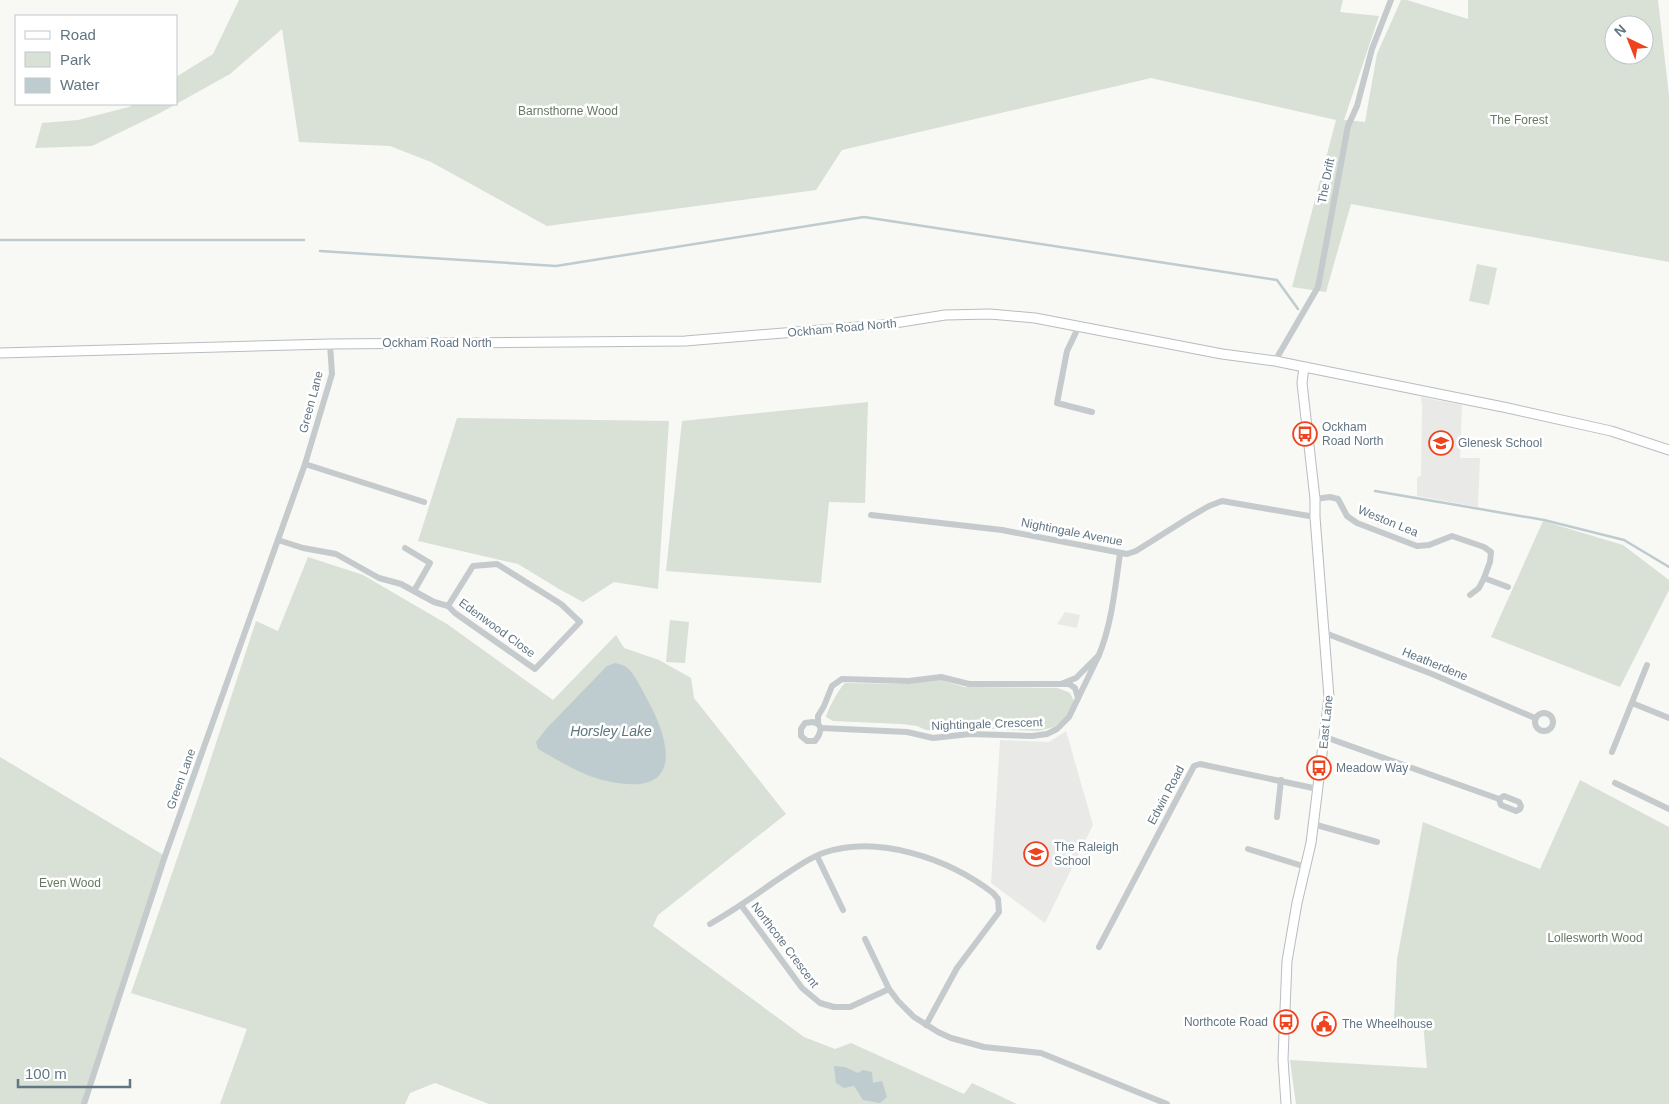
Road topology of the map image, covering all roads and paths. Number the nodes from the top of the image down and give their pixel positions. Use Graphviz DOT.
graph roads {
  1 [pos="1391,0"];
  2 [pos="1079,326"];
  3 [pos="330,344"];
  4 [pos="0,353"];
  5 [pos="1275,361"];
  6 [pos="1304,368"];
  7 [pos="1092,412"];
  8 [pos="1669,450"];
  9 [pos="305,464"];
  10 [pos="1315,499"];
  11 [pos="424,502"];
  12 [pos="871,514"];
  13 [pos="1315,517"];
  14 [pos="278,540"];
  15 [pos="405,548"];
  16 [pos="1120,554"];
  17 [pos="1484,578"];
  18 [pos="1508,587"];
  19 [pos="414,591"];
  20 [pos="1470,595"];
  21 [pos="448,606"];
  22 [pos="1325,633"];
  23 [pos="1099,655"];
  24 [pos="1647,665"];
  25 [pos="1061,684"];
  26 [pos="1077,701"];
  27 [pos="1632,703"];
  28 [pos="1535,718"];
  29 [pos="1669,718"];
  30 [pos="1325,737"];
  31 [pos="1612,752"];
  32 [pos="1281,780"];
  33 [pos="1615,782"];
  34 [pos="1318,789"];
  35 [pos="1499,799"];
  36 [pos="1669,809"];
  37 [pos="1277,818"];
  38 [pos="1313,824"];
  39 [pos="1377,842"];
  40 [pos="1248,849"];
  41 [pos="817,856"];
  42 [pos="1306,866"];
  43 [pos="741,905"];
  44 [pos="843,910"];
  45 [pos="710,924"];
  46 [pos="865,939"];
  47 [pos="1099,947"];
  48 [pos="890,988"];
  49 [pos="926,1025"];
  50 [pos="84,1104"];
  51 [pos="1167,1104"];
  52 [pos="1286,1104"];
  1 -- 5 [label="street, The Drift"];
  2 -- 3 [label="main road, Ockham Road North"];
  2 -- 5 [label="main road, Ockham Road North"];
  2 -- 7 [label="street"];
  3 -- 4 [label="main road, Ockham Road North"];
  3 -- 9 [label="street, Green Lane"];
  5 -- 6 [label="main road, Ockham Road North"];
  6 -- 8 [label="main road, Ockham Road North"];
  6 -- 10 [label="main road, East Lane"];
  9 -- 11 [label="street"];
  9 -- 14 [label="street, Green Lane"];
  10 -- 13 [label="main road, East Lane"];
  10 -- 17 [label="street, Weston Lea"];
  12 -- 16 [label="street, Nightingale Avenue"];
  13 -- 16 [label="street, Nightingale Avenue"];
  13 -- 22 [label="main road, East Lane"];
  14 -- 19 [label="street, Edenwood Close"];
  14 -- 50 [label="street, Green Lane"];
  15 -- 19 [label="street"];
  16 -- 23 [label="street, Nightingale Crescent"];
  17 -- 18 [label="street"];
  17 -- 20 [label="street, Weston Lea"];
  19 -- 21 [label="street, Edenwood Close"];
  21 -- 21 [label="street, Edenwood Close"];
  22 -- 28 [label="street, Heatherdene"];
  22 -- 30 [label="main road, East Lane"];
  23 -- 25 [label="street, Nightingale Crescent"];
  23 -- 26 [label="street, Nightingale Crescent"];
  24 -- 27 [label="street"];
  25 -- 26 [label="street"];
  25 -- 26 [label="street, Nightingale Crescent"];
  27 -- 29 [label="street"];
  27 -- 31 [label="street"];
  30 -- 34 [label="main road, East Lane"];
  30 -- 35 [label="street"];
  32 -- 34 [label="street, Edwin Road"];
  32 -- 37 [label="street"];
  32 -- 47 [label="street, Edwin Road"];
  33 -- 36 [label="street"];
  34 -- 38 [label="main road, East Lane"];
  38 -- 39 [label="street"];
  38 -- 42 [label="main road, East Lane"];
  40 -- 42 [label="street"];
  41 -- 43 [label="street, Northcote Crescent"];
  41 -- 44 [label="street"];
  41 -- 49 [label="street, Northcote Crescent"];
  42 -- 52 [label="main road, East Lane"];
  43 -- 45 [label="street, Northcote Crescent"];
  43 -- 48 [label="street, Northcote Crescent"];
  46 -- 48 [label="street"];
  48 -- 49 [label="street"];
  49 -- 51 [label="street"];
}
